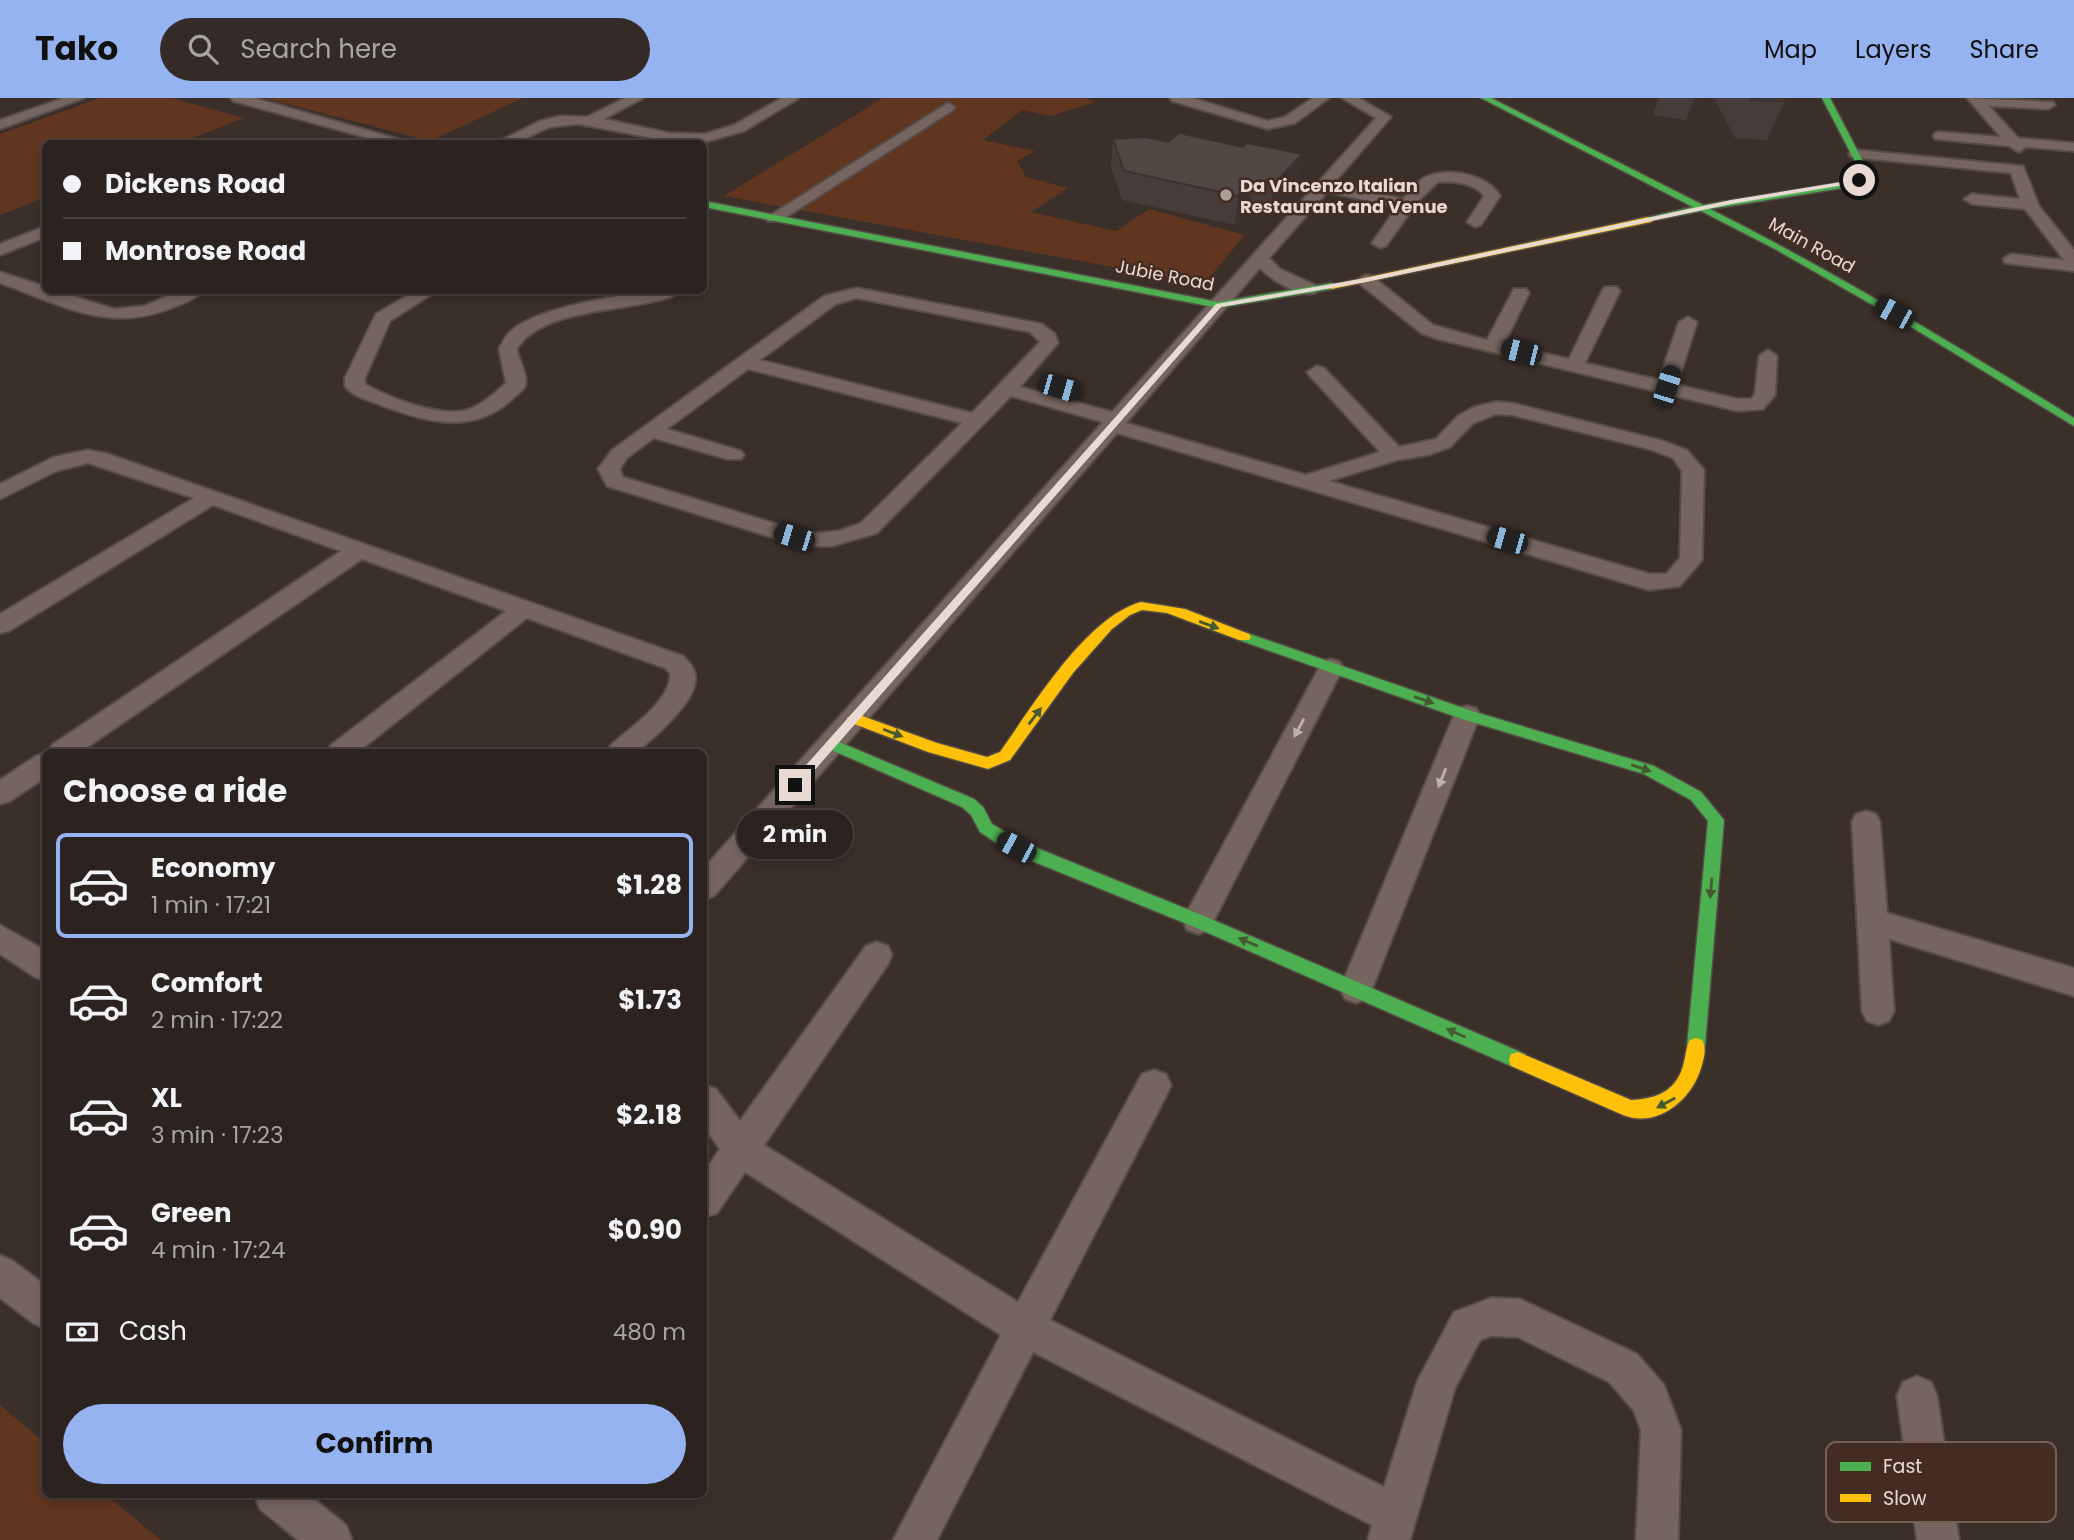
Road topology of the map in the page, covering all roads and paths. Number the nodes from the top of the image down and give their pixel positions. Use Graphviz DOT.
graph roads {
  1 [pos="77,98"];
  2 [pos="238,98"];
  3 [pos="636,98"];
  4 [pos="792,98"];
  5 [pos="1177,98"];
  6 [pos="1322,98"];
  7 [pos="1349,98"];
  8 [pos="1485,98"];
  9 [pos="1826,98"];
  10 [pos="1971,99"];
  11 [pos="2048,105"];
  12 [pos="948,107"];
  13 [pos="586,123"];
  14 [pos="0,125"];
  15 [pos="1940,136"];
  16 [pos="393,140"];
  17 [pos="510,140"];
  18 [pos="2011,141"];
  19 [pos="2074,147"];
  20 [pos="1856,154"];
  21 [pos="1621,168"];
  22 [pos="2018,169"];
  23 [pos="1322,186"];
  24 [pos="1629,189"];
  25 [pos="1791,192"];
  26 [pos="1972,199"];
  27 [pos="707,205"];
  28 [pos="1409,205"];
  29 [pos="2031,205"];
  30 [pos="1701,208"];
  31 [pos="1611,213"];
  32 [pos="774,218"];
  33 [pos="1475,222"];
  34 [pos="42,233"];
  35 [pos="1380,243"];
  36 [pos="1778,247"];
  37 [pos="1508,248"];
  38 [pos="0,250"];
  39 [pos="1260,258"];
  40 [pos="2011,259"];
  41 [pos="2074,263"];
  42 [pos="0,276"];
  43 [pos="1366,280"];
  44 [pos="1309,289"];
  45 [pos="42,291"];
  46 [pos="1611,291"];
  47 [pos="1520,293"];
  48 [pos="49,294"];
  49 [pos="188,294"];
  50 [pos="423,294"];
  51 [pos="663,294"];
  52 [pos="1218,305"];
  53 [pos="1688,322"];
  54 [pos="1494,345"];
  55 [pos="1768,356"];
  56 [pos="744,362"];
  57 [pos="1575,365"];
  58 [pos="1317,372"];
  59 [pos="1013,382"];
  60 [pos="1667,386"];
  61 [pos="1120,417"];
  62 [pos="975,420"];
  63 [pos="2074,423"];
  64 [pos="650,430"];
  65 [pos="1394,454"];
  66 [pos="734,455"];
  67 [pos="1308,481"];
  68 [pos="0,493"];
  69 [pos="211,497"];
  70 [pos="359,550"];
  71 [pos="524,609"];
  72 [pos="0,625"];
  73 [pos="1331,668"];
  74 [pos="1468,715"];
  75 [pos="854,718"];
  76 [pos="832,744"];
  77 [pos="65,749"];
  78 [pos="344,749"];
  79 [pos="623,749"];
  80 [pos="42,766"];
  81 [pos="0,794"];
  82 [pos="1866,822"];
  83 [pos="707,885"];
  84 [pos="1198,921"];
  85 [pos="1874,922"];
  86 [pos="0,938"];
  87 [pos="877,955"];
  88 [pos="42,965"];
  89 [pos="2074,982"];
  90 [pos="1356,989"];
  91 [pos="1878,1011"];
  92 [pos="1154,1085"];
  93 [pos="707,1104"];
  94 [pos="740,1149"];
  95 [pos="707,1197"];
  96 [pos="0,1274"];
  97 [pos="42,1308"];
  98 [pos="1025,1328"];
  99 [pos="1917,1396"];
  100 [pos="1924,1442"];
  101 [pos="280,1498"];
  102 [pos="1935,1522"];
  103 [pos="1392,1527"];
  104 [pos="331,1540"];
  105 [pos="914,1540"];
  106 [pos="1657,1540"];
  107 [pos="1938,1540"];
  1 -- 14 [label="street"];
  2 -- 16 [label="street"];
  3 -- 13 [label="street"];
  4 -- 13 [label="street"];
  5 -- 6 [label="street"];
  7 -- 23 [label="street"];
  8 -- 21 [label="street, Main Road"];
  9 -- 20 [label="street"];
  10 -- 11 [label="street"];
  10 -- 18 [label="street"];
  12 -- 32 [label="street"];
  13 -- 17 [label="street"];
  15 -- 18 [label="street"];
  18 -- 19 [label="street"];
  18 -- 22 [label="street"];
  20 -- 22 [label="street"];
  20 -- 25 [label="street, Jubie Road"];
  21 -- 24 [label="street"];
  21 -- 30 [label="street, Main Road"];
  22 -- 29 [label="street"];
  23 -- 28 [label="street"];
  23 -- 39 [label="street"];
  25 -- 30 [label="street, Jubie Road"];
  25 -- 36 [label="street"];
  26 -- 29 [label="street"];
  27 -- 32 [label="street, Jubie Road"];
  28 -- 33 [label="street"];
  28 -- 35 [label="street"];
  29 -- 41 [label="street"];
  30 -- 36 [label="street, Main Road"];
  30 -- 37 [label="street, Jubie Road"];
  31 -- 37 [label="street"];
  32 -- 52 [label="street, Jubie Road"];
  34 -- 38 [label="street"];
  36 -- 63 [label="street, Main Road"];
  37 -- 43 [label="street, Jubie Road"];
  39 -- 44 [label="street"];
  39 -- 52 [label="street"];
  40 -- 41 [label="street"];
  42 -- 45 [label="street"];
  43 -- 44 [label="street, Jubie Road"];
  43 -- 54 [label="street"];
  44 -- 52 [label="street, Jubie Road"];
  46 -- 57 [label="street"];
  47 -- 54 [label="street"];
  48 -- 49 [label="street"];
  50 -- 51 [label="street"];
  52 -- 61 [label="street"];
  53 -- 60 [label="street"];
  54 -- 57 [label="street"];
  55 -- 60 [label="street"];
  56 -- 59 [label="street"];
  56 -- 62 [label="street"];
  56 -- 64 [label="street"];
  57 -- 60 [label="street"];
  58 -- 65 [label="street"];
  59 -- 61 [label="street"];
  59 -- 62 [label="street"];
  61 -- 67 [label="street"];
  61 -- 75 [label="street"];
  62 -- 64 [label="street"];
  64 -- 66 [label="street"];
  65 -- 67 [label="street"];
  65 -- 67 [label="street"];
  68 -- 69 [label="street"];
  69 -- 70 [label="street"];
  69 -- 72 [label="street"];
  70 -- 71 [label="street"];
  70 -- 77 [label="street"];
  71 -- 78 [label="street"];
  71 -- 79 [label="street"];
  73 -- 74 [label="street, one-way"];
  75 -- 73 [label="street, one-way"];
  73 -- 84 [label="street, one-way"];
  74 -- 90 [label="street, one-way"];
  74 -- 90 [label="street, one-way"];
  75 -- 76 [label="street"];
  76 -- 83 [label="street"];
  76 -- 84 [label="street"];
  80 -- 81 [label="street"];
  82 -- 85 [label="street"];
  90 -- 84 [label="street, one-way"];
  85 -- 89 [label="street"];
  85 -- 91 [label="street"];
  86 -- 88 [label="street"];
  87 -- 94 [label="street"];
  92 -- 98 [label="street"];
  93 -- 94 [label="street"];
  94 -- 95 [label="street"];
  94 -- 98 [label="street"];
  96 -- 97 [label="street"];
  98 -- 103 [label="street"];
  98 -- 105 [label="street"];
  99 -- 100 [label="street"];
  101 -- 104 [label="street"];
  102 -- 107 [label="street"];
  103 -- 106 [label="street"];
}
